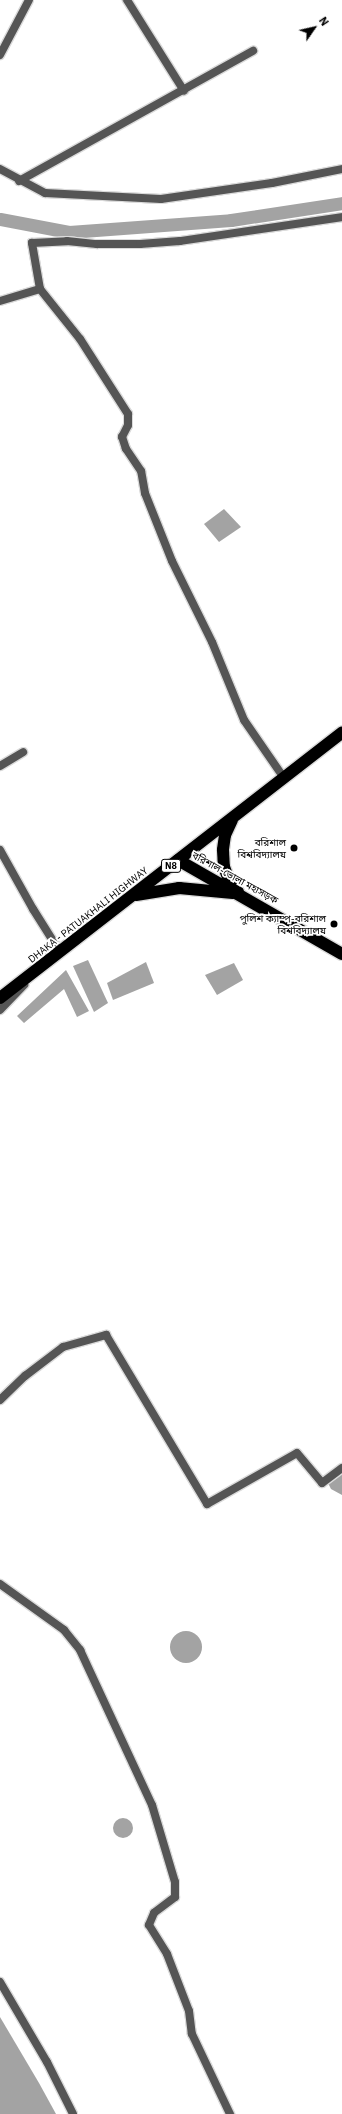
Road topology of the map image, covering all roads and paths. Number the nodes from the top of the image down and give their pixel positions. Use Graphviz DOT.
graph roads {
  1 [pos="29,0"];
  2 [pos="126,0"];
  3 [pos="253,51"];
  4 [pos="0,55"];
  5 [pos="184,91"];
  6 [pos="342,169"];
  7 [pos="0,170"];
  8 [pos="20,181"];
  9 [pos="342,217"];
  10 [pos="40,289"];
  11 [pos="0,301"];
  12 [pos="342,733"];
  13 [pos="23,752"];
  14 [pos="0,766"];
  15 [pos="284,778"];
  16 [pos="233,818"];
  17 [pos="0,850"];
  18 [pos="178,860"];
  19 [pos="240,894"];
  20 [pos="134,896"];
  21 [pos="60,952"];
  22 [pos="342,954"];
  23 [pos="42,966"];
  24 [pos="0,990"];
  25 [pos="0,998"];
  26 [pos="0,1010"];
  27 [pos="0,1400"];
  28 [pos="342,1468"];
  29 [pos="0,1584"];
  30 [pos="0,1982"];
  31 [pos="72,2114"];
  32 [pos="230,2114"];
  1 -- 4 [label="street"];
  2 -- 5 [label="street"];
  3 -- 5 [label="street"];
  5 -- 8 [label="street"];
  6 -- 8 [label="street"];
  7 -- 8 [label="street"];
  9 -- 10 [label="street"];
  10 -- 11 [label="street"];
  10 -- 15 [label="street"];
  12 -- 15 [label="highway, DHAKA - PATUAKHALI HIGHWAY / N8"];
  13 -- 14 [label="street"];
  15 -- 16 [label="highway, DHAKA - PATUAKHALI HIGHWAY / N8"];
  16 -- 18 [label="highway, DHAKA - PATUAKHALI HIGHWAY / N8"];
  16 -- 19 [label="highway"];
  17 -- 21 [label="street"];
  18 -- 19 [label="highway, বরিশাল-ভোলা মহাসড়ক"];
  18 -- 20 [label="highway, DHAKA - PATUAKHALI HIGHWAY / N8"];
  19 -- 20 [label="highway"];
  19 -- 22 [label="highway, বরিশাল-ভোলা মহাসড়ক"];
  20 -- 21 [label="highway, DHAKA - PATUAKHALI HIGHWAY / N8"];
  21 -- 23 [label="highway, DHAKA - PATUAKHALI HIGHWAY / N8"];
  23 -- 24 [label="street"];
  23 -- 25 [label="highway, DHAKA - PATUAKHALI HIGHWAY / N8"];
  23 -- 26 [label="street"];
  27 -- 28 [label="street"];
  29 -- 32 [label="street"];
  30 -- 31 [label="street"];
}
